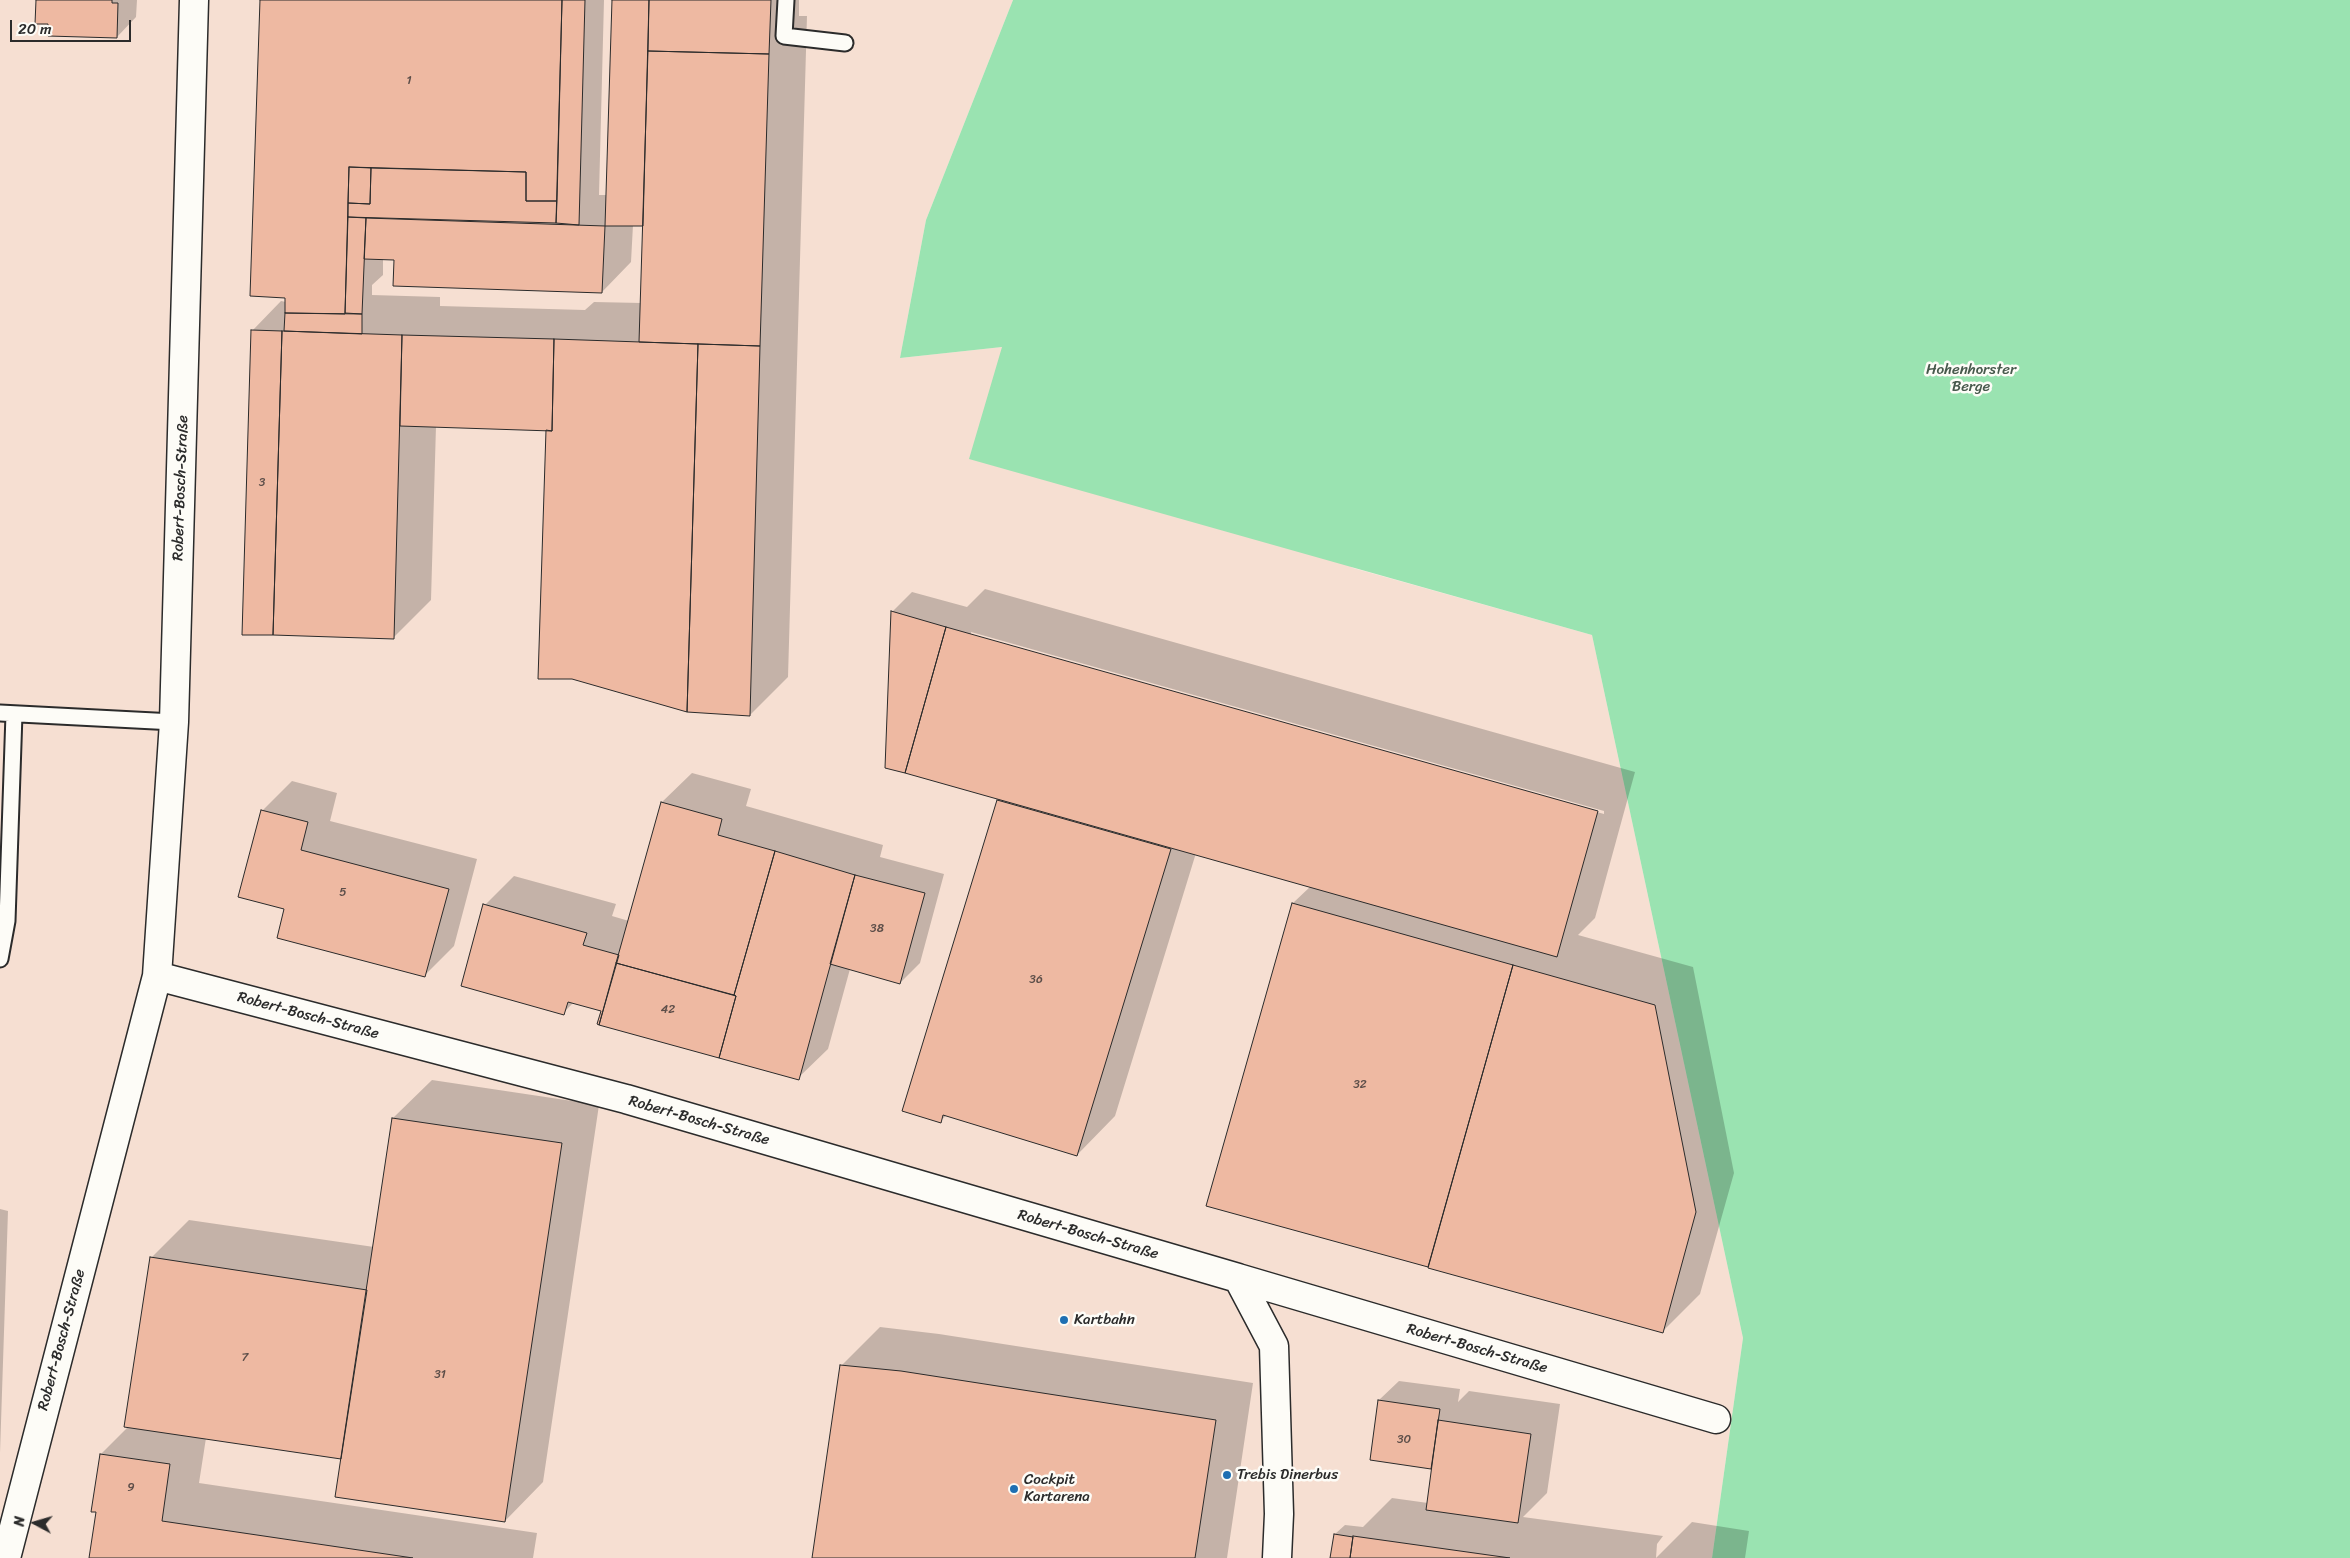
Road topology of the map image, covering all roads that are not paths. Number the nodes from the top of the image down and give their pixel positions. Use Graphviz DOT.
graph roads {
  1 [pos="194,0"];
  2 [pos="786,0"];
  3 [pos="845,42"];
  4 [pos="7,714"];
  5 [pos="174,722"];
  6 [pos="0,959"];
  7 [pos="157,976"];
  8 [pos="1238,1278"];
  9 [pos="1716,1419"];
  10 [pos="6,1558"];
  11 [pos="1277,1558"];
  1 -- 5 [label="street, Robert-Bosch-Straße"];
  2 -- 3 [label="lane"];
  4 -- 5 [label="lane"];
  4 -- 6 [label="lane"];
  5 -- 7 [label="street, Robert-Bosch-Straße"];
  7 -- 8 [label="street, Robert-Bosch-Straße"];
  7 -- 10 [label="street, Robert-Bosch-Straße"];
  8 -- 9 [label="street, Robert-Bosch-Straße"];
  8 -- 11 [label="street"];
}
